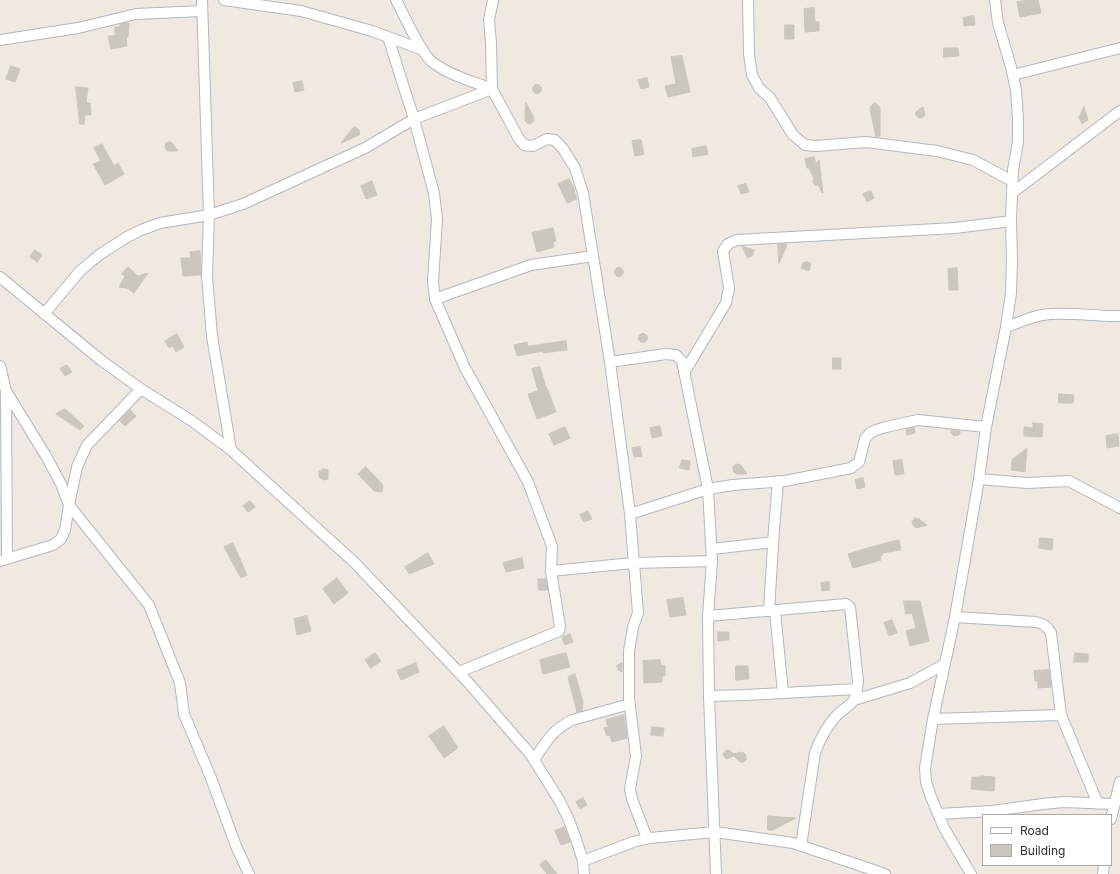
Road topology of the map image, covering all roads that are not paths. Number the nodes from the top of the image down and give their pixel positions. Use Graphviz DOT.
graph roads {
  1 [pos="202,0"];
  2 [pos="224,0"];
  3 [pos="396,0"];
  4 [pos="493,0"];
  5 [pos="748,0"];
  6 [pos="995,0"];
  7 [pos="202,10"];
  8 [pos="388,37"];
  9 [pos="0,40"];
  10 [pos="1120,48"];
  11 [pos="423,50"];
  12 [pos="1013,75"];
  13 [pos="492,89"];
  14 [pos="1120,111"];
  15 [pos="414,119"];
  16 [pos="1012,181"];
  17 [pos="1012,193"];
  18 [pos="208,215"];
  19 [pos="1011,221"];
  20 [pos="593,256"];
  21 [pos="0,277"];
  22 [pos="435,299"];
  23 [pos="44,314"];
  24 [pos="1120,316"];
  25 [pos="1006,327"];
  26 [pos="610,362"];
  27 [pos="0,366"];
  28 [pos="684,373"];
  29 [pos="141,389"];
  30 [pos="6,391"];
  31 [pos="986,426"];
  32 [pos="231,450"];
  33 [pos="979,479"];
  34 [pos="778,481"];
  35 [pos="708,489"];
  36 [pos="69,505"];
  37 [pos="1120,508"];
  38 [pos="630,514"];
  39 [pos="773,542"];
  40 [pos="712,549"];
  41 [pos="4,560"];
  42 [pos="712,561"];
  43 [pos="633,563"];
  44 [pos="551,571"];
  45 [pos="772,611"];
  46 [pos="708,616"];
  47 [pos="955,617"];
  48 [pos="945,664"];
  49 [pos="459,672"];
  50 [pos="857,689"];
  51 [pos="783,693"];
  52 [pos="709,696"];
  53 [pos="854,700"];
  54 [pos="630,704"];
  55 [pos="1061,714"];
  56 [pos="933,719"];
  57 [pos="534,760"];
  58 [pos="1120,782"];
  59 [pos="1098,804"];
  60 [pos="1115,804"];
  61 [pos="938,814"];
  62 [pos="1112,815"];
  63 [pos="715,832"];
  64 [pos="646,838"];
  65 [pos="801,846"];
  66 [pos="583,861"];
  67 [pos="249,874"];
  68 [pos="584,874"];
  69 [pos="716,874"];
  70 [pos="885,874"];
  71 [pos="971,874"];
  1 -- 7 [label="street"];
  2 -- 8 [label="street"];
  3 -- 11 [label="street"];
  4 -- 13 [label="street"];
  5 -- 16 [label="street"];
  6 -- 12 [label="street"];
  7 -- 9 [label="street"];
  7 -- 18 [label="street"];
  8 -- 11 [label="street"];
  8 -- 15 [label="street"];
  10 -- 12 [label="street"];
  11 -- 13 [label="street"];
  12 -- 16 [label="street"];
  13 -- 15 [label="street"];
  13 -- 20 [label="street"];
  14 -- 17 [label="street"];
  15 -- 18 [label="street"];
  15 -- 22 [label="street"];
  16 -- 17 [label="street"];
  17 -- 19 [label="street"];
  18 -- 23 [label="street"];
  18 -- 32 [label="street"];
  19 -- 25 [label="street"];
  19 -- 28 [label="street"];
  20 -- 22 [label="street"];
  20 -- 26 [label="street"];
  21 -- 23 [label="street"];
  22 -- 44 [label="street"];
  23 -- 29 [label="street"];
  24 -- 25 [label="street"];
  25 -- 31 [label="street"];
  26 -- 28 [label="street"];
  26 -- 38 [label="street"];
  27 -- 30 [label="street"];
  28 -- 35 [label="street"];
  29 -- 32 [label="street"];
  29 -- 36 [label="street"];
  30 -- 36 [label="street"];
  30 -- 41 [label="street"];
  31 -- 33 [label="street"];
  31 -- 34 [label="street"];
  32 -- 49 [label="street"];
  33 -- 37 [label="street"];
  33 -- 47 [label="street"];
  34 -- 35 [label="street"];
  34 -- 39 [label="street"];
  35 -- 38 [label="street"];
  35 -- 40 [label="street"];
  36 -- 41 [label="street"];
  36 -- 67 [label="street"];
  38 -- 43 [label="street"];
  39 -- 40 [label="street"];
  39 -- 45 [label="street"];
  40 -- 42 [label="street"];
  42 -- 43 [label="street"];
  42 -- 46 [label="street"];
  43 -- 44 [label="street"];
  43 -- 54 [label="street"];
  44 -- 49 [label="street"];
  45 -- 46 [label="street"];
  45 -- 50 [label="street"];
  45 -- 51 [label="street"];
  46 -- 52 [label="street"];
  47 -- 48 [label="street"];
  47 -- 55 [label="street"];
  48 -- 53 [label="street"];
  48 -- 56 [label="street"];
  49 -- 57 [label="street"];
  50 -- 51 [label="street"];
  50 -- 53 [label="street"];
  51 -- 52 [label="street"];
  52 -- 63 [label="street"];
  53 -- 65 [label="street"];
  54 -- 57 [label="street"];
  54 -- 64 [label="street"];
  55 -- 56 [label="street"];
  55 -- 59 [label="street"];
  56 -- 61 [label="street"];
  57 -- 66 [label="street"];
  58 -- 60 [label="street"];
  59 -- 60 [label="street"];
  59 -- 61 [label="street"];
  60 -- 62 [label="street"];
  61 -- 71 [label="street"];
  63 -- 64 [label="street"];
  63 -- 65 [label="street"];
  63 -- 69 [label="street"];
  64 -- 66 [label="street"];
  65 -- 70 [label="street"];
  66 -- 68 [label="street"];
}
